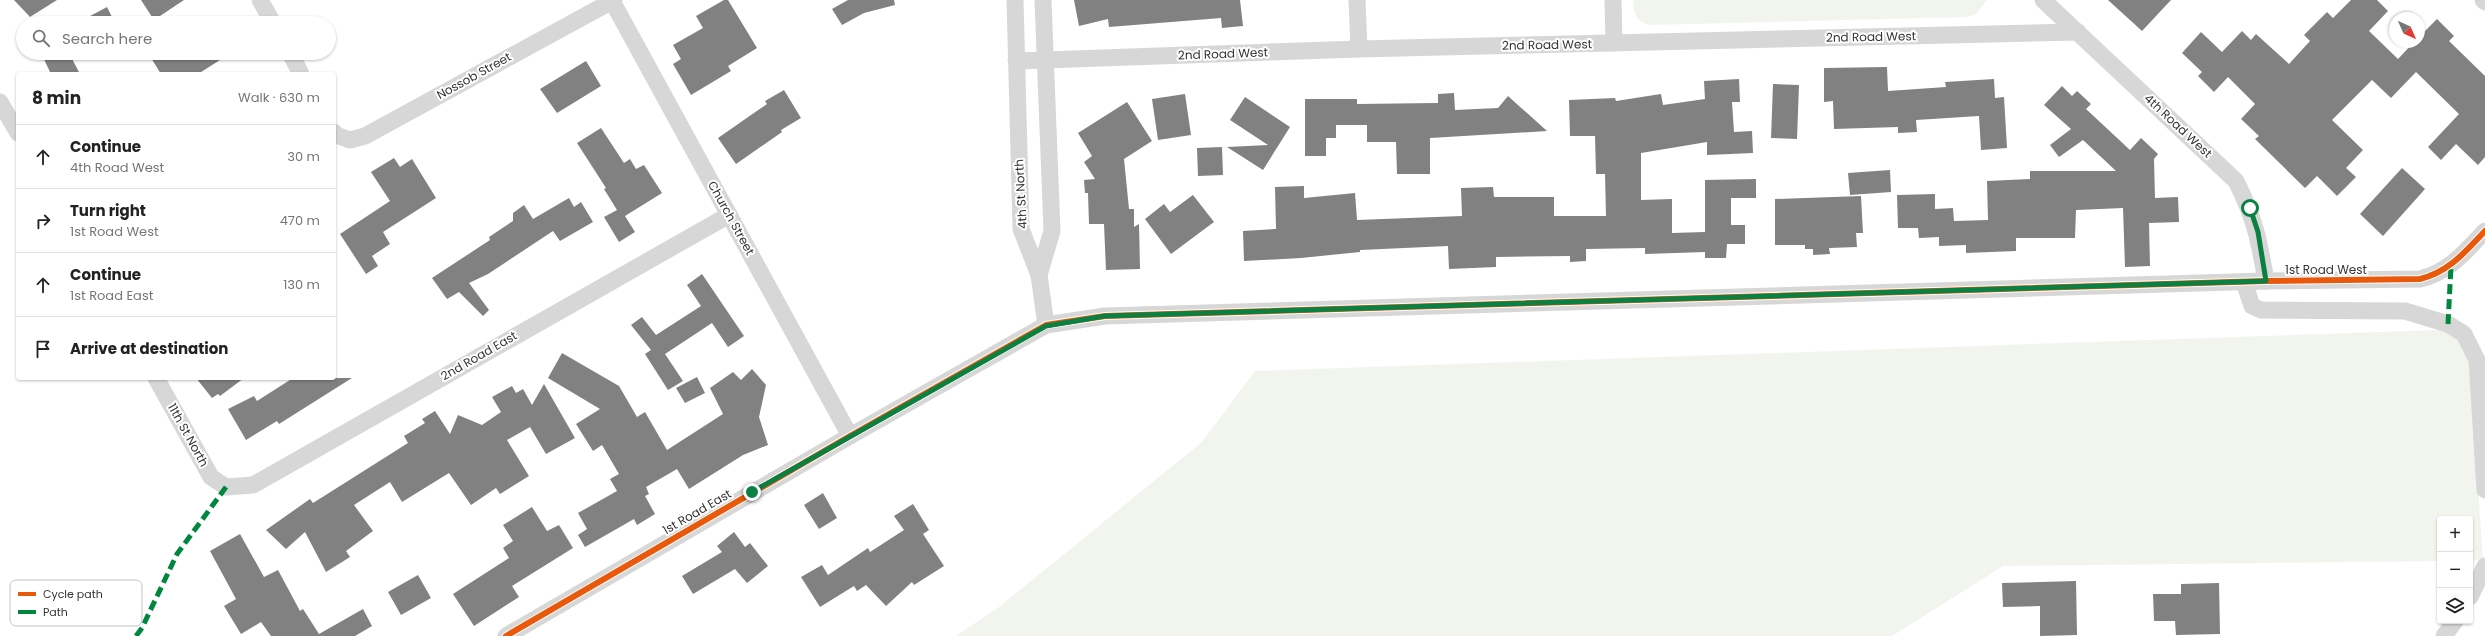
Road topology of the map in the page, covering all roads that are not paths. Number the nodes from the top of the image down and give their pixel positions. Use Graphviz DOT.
graph roads {
  1 [pos="260,0"];
  2 [pos="1015,0"];
  3 [pos="1043,0"];
  4 [pos="1357,0"];
  5 [pos="1613,0"];
  6 [pos="2043,0"];
  7 [pos="613,1"];
  8 [pos="269,16"];
  9 [pos="2078,32"];
  10 [pos="1614,43"];
  11 [pos="1359,49"];
  12 [pos="294,60"];
  13 [pos="1016,61"];
  14 [pos="1045,61"];
  15 [pos="300,72"];
  16 [pos="0,102"];
  17 [pos="16,130"];
  18 [pos="336,135"];
  19 [pos="729,215"];
  20 [pos="2485,231"];
  21 [pos="1039,275"];
  22 [pos="2266,281"];
  23 [pos="2244,282"];
  24 [pos="1046,326"];
  25 [pos="157,380"];
  26 [pos="850,436"];
  27 [pos="226,487"];
  28 [pos="2485,490"];
  29 [pos="2485,566"];
  30 [pos="2473,591"];
  31 [pos="2453,624"];
  32 [pos="506,636"];
  33 [pos="2444,636"];
  1 -- 8 [label="street"];
  2 -- 13 [label="street, 4th St North"];
  3 -- 14 [label="street"];
  4 -- 11 [label="street"];
  5 -- 10 [label="street"];
  6 -- 9 [label="street, 4th Road West"];
  7 -- 18 [label="street, Nossob Street"];
  7 -- 19 [label="street, Church Street"];
  9 -- 10 [label="street, 2nd Road West"];
  9 -- 22 [label="street, 4th Road West"];
  10 -- 11 [label="street, 2nd Road West"];
  11 -- 14 [label="street, 2nd Road West"];
  12 -- 15 [label="street"];
  13 -- 14 [label="street, 2nd Road West"];
  13 -- 21 [label="street, 4th St North"];
  14 -- 21 [label="street"];
  16 -- 17 [label="street"];
  19 -- 26 [label="street, Church Street"];
  19 -- 27 [label="street, 2nd Road East"];
  20 -- 22 [label="street, 1st Road West"];
  21 -- 24 [label="street"];
  22 -- 23 [label="street, 1st Road West"];
  23 -- 24 [label="street, 1st Road West"];
  23 -- 28 [label="street"];
  24 -- 26 [label="street, 1st Road East"];
  25 -- 27 [label="street, 11th St North"];
  26 -- 32 [label="street, 1st Road East"];
  29 -- 30 [label="street"];
  31 -- 33 [label="street"];
}
